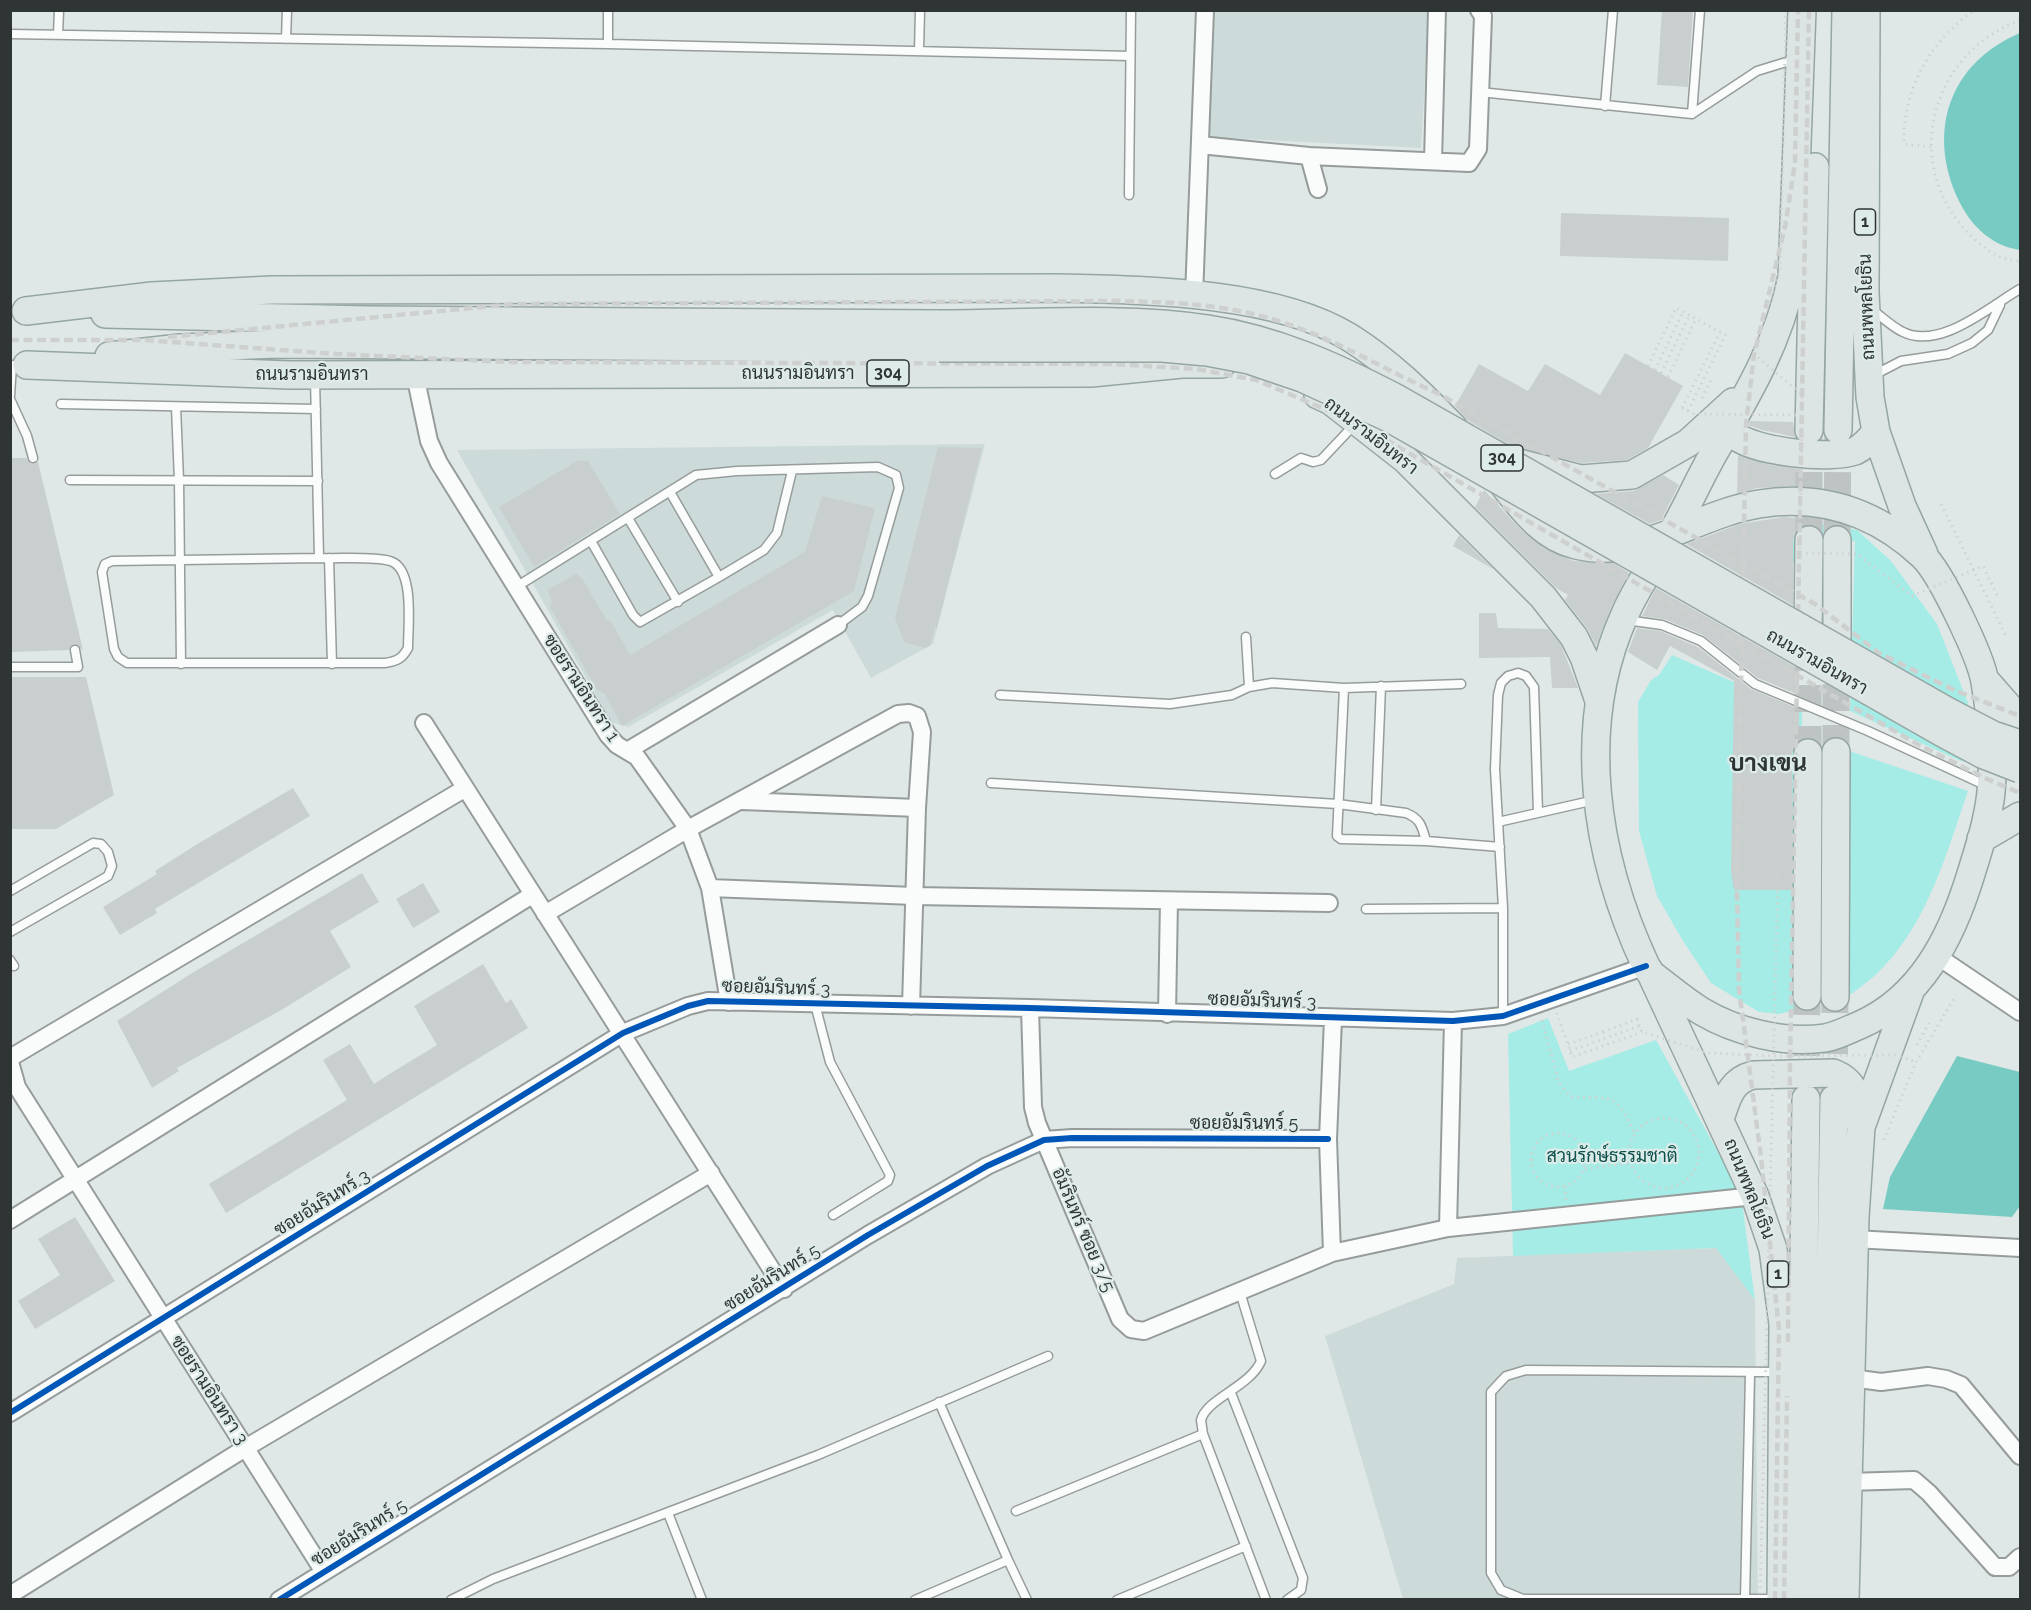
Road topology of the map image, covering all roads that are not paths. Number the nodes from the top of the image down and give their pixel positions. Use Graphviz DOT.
graph roads {
  1 [pos="59,10"];
  2 [pos="286,10"];
  3 [pos="608,10"];
  4 [pos="920,10"];
  5 [pos="1131,10"];
  6 [pos="1205,10"];
  7 [pos="1437,10"];
  8 [pos="1479,10"];
  9 [pos="1613,10"];
  10 [pos="1700,10"];
  11 [pos="1802,10"];
  12 [pos="1818,10"];
  13 [pos="1846,10"];
  14 [pos="1866,10"];
  15 [pos="10,34"];
  16 [pos="58,35"];
  17 [pos="286,39"];
  18 [pos="608,44"];
  19 [pos="919,51"];
  20 [pos="1130,56"];
  21 [pos="1800,58"];
  22 [pos="1480,92"];
  23 [pos="1605,106"];
  24 [pos="1692,114"];
  25 [pos="1200,145"];
  26 [pos="1309,156"];
  27 [pos="1433,161"];
  28 [pos="1318,189"];
  29 [pos="1129,195"];
  30 [pos="2020,289"];
  31 [pos="1194,296"];
  32 [pos="1866,304"];
  33 [pos="2000,305"];
  34 [pos="18,311"];
  35 [pos="938,336"];
  36 [pos="16,365"];
  37 [pos="1760,374"];
  38 [pos="315,375"];
  39 [pos="415,375"];
  40 [pos="1869,378"];
  41 [pos="1405,379"];
  42 [pos="10,397"];
  43 [pos="61,404"];
  44 [pos="176,407"];
  45 [pos="316,409"];
  46 [pos="1732,422"];
  47 [pos="1805,422"];
  48 [pos="1362,425"];
  49 [pos="1838,430"];
  50 [pos="1876,432"];
  51 [pos="1478,452"];
  52 [pos="33,458"];
  53 [pos="792,471"];
  54 [pos="1275,474"];
  55 [pos="70,480"];
  56 [pos="179,480"];
  57 [pos="318,481"];
  58 [pos="670,492"];
  59 [pos="628,518"];
  60 [pos="1673,532"];
  61 [pos="1809,540"];
  62 [pos="1837,540"];
  63 [pos="591,541"];
  64 [pos="324,558"];
  65 [pos="1925,558"];
  66 [pos="180,559"];
  67 [pos="719,577"];
  68 [pos="516,587"];
  69 [pos="678,602"];
  70 [pos="1623,619"];
  71 [pos="838,625"];
  72 [pos="1246,637"];
  73 [pos="1808,639"];
  74 [pos="1837,642"];
  75 [pos="75,650"];
  76 [pos="181,664"];
  77 [pos="332,664"];
  78 [pos="10,667"];
  79 [pos="1984,680"];
  80 [pos="1461,684"];
  81 [pos="1380,686"];
  82 [pos="1249,687"];
  83 [pos="1344,688"];
  84 [pos="1000,695"];
  85 [pos="1599,702"];
  86 [pos="2020,720"];
  87 [pos="424,723"];
  88 [pos="2020,746"];
  89 [pos="627,751"];
  90 [pos="1808,753"];
  91 [pos="1836,753"];
  92 [pos="2020,769"];
  93 [pos="2020,778"];
  94 [pos="991,783"];
  95 [pos="1990,787"];
  96 [pos="464,789"];
  97 [pos="1597,799"];
  98 [pos="741,801"];
  99 [pos="1338,804"];
  100 [pos="917,808"];
  101 [pos="1376,810"];
  102 [pos="1538,812"];
  103 [pos="2020,816"];
  104 [pos="1498,822"];
  105 [pos="688,829"];
  106 [pos="1981,840"];
  107 [pos="1425,841"];
  108 [pos="1500,847"];
  109 [pos="710,888"];
  110 [pos="10,891"];
  111 [pos="532,896"];
  112 [pos="914,896"];
  113 [pos="1168,901"];
  114 [pos="1329,903"];
  115 [pos="1503,908"];
  116 [pos="1366,909"];
  117 [pos="545,914"];
  118 [pos="10,932"];
  119 [pos="1937,956"];
  120 [pos="1649,970"];
  121 [pos="1911,991"];
  122 [pos="1806,996"];
  123 [pos="1834,997"];
  124 [pos="729,1002"];
  125 [pos="815,1004"];
  126 [pos="911,1006"];
  127 [pos="1030,1008"];
  128 [pos="2020,1012"];
  129 [pos="1167,1014"];
  130 [pos="1503,1016"];
  131 [pos="1333,1019"];
  132 [pos="1453,1022"];
  133 [pos="622,1033"];
  134 [pos="10,1060"];
  135 [pos="14,1085"];
  136 [pos="1806,1099"];
  137 [pos="1834,1099"];
  138 [pos="1720,1119"];
  139 [pos="1861,1127"];
  140 [pos="1328,1139"];
  141 [pos="1044,1140"];
  142 [pos="711,1173"];
  143 [pos="75,1181"];
  144 [pos="1755,1196"];
  145 [pos="833,1215"];
  146 [pos="10,1221"];
  147 [pos="1448,1228"];
  148 [pos="1854,1239"];
  149 [pos="2020,1248"];
  150 [pos="1332,1253"];
  151 [pos="784,1289"];
  152 [pos="1240,1292"];
  153 [pos="164,1320"];
  154 [pos="1048,1356"];
  155 [pos="1784,1372"];
  156 [pos="1750,1374"];
  157 [pos="1851,1378"];
  158 [pos="1231,1393"];
  159 [pos="939,1402"];
  160 [pos="10,1413"];
  161 [pos="1203,1434"];
  162 [pos="247,1447"];
  163 [pos="2020,1456"];
  164 [pos="1848,1482"];
  165 [pos="1016,1511"];
  166 [pos="668,1513"];
  167 [pos="1246,1546"];
  168 [pos="2020,1557"];
  169 [pos="1008,1560"];
  170 [pos="324,1572"];
  171 [pos="10,1595"];
  172 [pos="279,1599"];
  173 [pos="451,1599"];
  174 [pos="702,1599"];
  175 [pos="915,1599"];
  176 [pos="1026,1599"];
  177 [pos="1117,1599"];
  178 [pos="1266,1599"];
  179 [pos="1287,1599"];
  180 [pos="1745,1599"];
  181 [pos="1781,1599"];
  182 [pos="1800,1599"];
  183 [pos="1825,1599"];
  184 [pos="1845,1599"];
  1 -- 16 [label="lane"];
  2 -- 17 [label="lane"];
  3 -- 18 [label="lane"];
  4 -- 19 [label="lane"];
  5 -- 20 [label="lane"];
  6 -- 25 [label="street"];
  7 -- 27 [label="street"];
  8 -- 22 [label="street"];
  9 -- 23 [label="lane"];
  10 -- 24 [label="lane"];
  11 -- 21 [label="main road"];
  12 -- 47 [label="main road"];
  13 -- 49 [label="main road, ถนนพหลโยธิน / 1"];
  14 -- 32 [label="main road, ถนนพหลโยธิน / 1"];
  15 -- 16 [label="lane"];
  16 -- 17 [label="lane"];
  17 -- 18 [label="lane"];
  18 -- 19 [label="lane"];
  19 -- 20 [label="lane"];
  20 -- 29 [label="lane"];
  21 -- 24 [label="lane"];
  21 -- 37 [label="main road"];
  22 -- 23 [label="lane"];
  22 -- 27 [label="street"];
  23 -- 24 [label="lane"];
  25 -- 26 [label="street"];
  25 -- 31 [label="street"];
  26 -- 27 [label="street"];
  26 -- 28 [label="street"];
  30 -- 33 [label="lane"];
  31 -- 34 [label="main road, ถนนรามอินทรา / 304"];
  31 -- 41 [label="main road, ถนนรามอินทรา / 304"];
  32 -- 33 [label="lane"];
  32 -- 40 [label="main road, ถนนพหลโยธิน / 1"];
  33 -- 40 [label="lane"];
  34 -- 35 [label="main road, ถนนรามอินทรา / 304"];
  35 -- 36 [label="main road, ถนนรามอินทรา / 304"];
  35 -- 88 [label="main road, ถนนรามอินทรา / 304, bridge"];
  35 -- 92 [label="main road, ถนนรามอินทรา / 304, bridge"];
  36 -- 38 [label="main road, ถนนรามอินทรา / 304"];
  36 -- 42 [label="lane"];
  37 -- 46 [label="main road"];
  37 -- 51 [label="main road"];
  38 -- 39 [label="main road, ถนนรามอินทรา / 304"];
  38 -- 45 [label="lane"];
  39 -- 48 [label="main road, ถนนรามอินทรา / 304"];
  39 -- 68 [label="street, ซอยรามอินทรา 1"];
  40 -- 50 [label="main road, ถนนพหลโยธิน / 1"];
  41 -- 48 [label="main road"];
  41 -- 51 [label="main road, ถนนรามอินทรา / 304"];
  42 -- 52 [label="lane"];
  43 -- 44 [label="lane"];
  44 -- 45 [label="lane"];
  44 -- 56 [label="lane"];
  45 -- 57 [label="lane"];
  46 -- 50 [label="main road"];
  46 -- 60 [label="main road"];
  48 -- 54 [label="lane"];
  48 -- 85 [label="main road, ถนนรามอินทรา / 304"];
  50 -- 65 [label="main road, ถนนพหลโยธิน / 1"];
  51 -- 60 [label="main road, ถนนรามอินทรา / 304"];
  53 -- 58 [label="lane"];
  53 -- 67 [label="lane"];
  53 -- 71 [label="lane"];
  55 -- 56 [label="lane"];
  56 -- 57 [label="lane"];
  56 -- 66 [label="lane"];
  57 -- 64 [label="lane"];
  58 -- 59 [label="lane"];
  58 -- 67 [label="lane"];
  59 -- 63 [label="lane"];
  59 -- 69 [label="lane"];
  60 -- 65 [label="main road, ถนนรามอินทรา"];
  60 -- 70 [label="main road, ถนนพหลโยธิน"];
  61 -- 73 [label="main road"];
  62 -- 74 [label="main road"];
  63 -- 68 [label="lane"];
  63 -- 69 [label="lane"];
  64 -- 66 [label="lane"];
  64 -- 77 [label="lane"];
  64 -- 77 [label="lane"];
  65 -- 79 [label="main road, ถนนพหลโยธิน"];
  66 -- 76 [label="lane"];
  66 -- 76 [label="lane"];
  67 -- 69 [label="lane"];
  68 -- 89 [label="street, ซอยรามอินทรา 1"];
  70 -- 85 [label="main road, ถนนพหลโยธิน"];
  70 -- 95 [label="lane"];
  71 -- 89 [label="street"];
  72 -- 82 [label="lane"];
  75 -- 78 [label="lane"];
  76 -- 77 [label="lane"];
  79 -- 86 [label="main road"];
  79 -- 95 [label="main road"];
  80 -- 81 [label="lane"];
  81 -- 83 [label="lane"];
  81 -- 101 [label="lane"];
  82 -- 83 [label="lane"];
  82 -- 84 [label="lane"];
  83 -- 99 [label="lane"];
  85 -- 97 [label="main road, ถนนพหลโยธิน"];
  87 -- 96 [label="street"];
  88 -- 93 [label="main road"];
  89 -- 105 [label="street, ซอยรามอินทรา 1"];
  90 -- 122 [label="main road"];
  91 -- 123 [label="main road"];
  94 -- 99 [label="lane"];
  95 -- 106 [label="main road"];
  96 -- 111 [label="street"];
  96 -- 134 [label="street"];
  97 -- 102 [label="lane"];
  97 -- 120 [label="main road, ถนนพหลโยธิน"];
  98 -- 100 [label="street"];
  98 -- 100 [label="street"];
  98 -- 105 [label="street"];
  99 -- 101 [label="lane"];
  99 -- 107 [label="lane"];
  100 -- 112 [label="street"];
  101 -- 107 [label="lane"];
  102 -- 104 [label="lane"];
  102 -- 104 [label="lane"];
  103 -- 106 [label="main road"];
  104 -- 108 [label="lane"];
  105 -- 109 [label="street, ซอยรามอินทรา 1"];
  105 -- 117 [label="street"];
  106 -- 119 [label="main road"];
  107 -- 108 [label="lane"];
  108 -- 115 [label="lane"];
  109 -- 112 [label="street"];
  109 -- 124 [label="street, ซอยรามอินทรา 1"];
  110 -- 118 [label="lane"];
  111 -- 117 [label="street"];
  111 -- 143 [label="street"];
  112 -- 113 [label="street"];
  112 -- 126 [label="street"];
  113 -- 114 [label="street"];
  113 -- 129 [label="street"];
  115 -- 116 [label="lane"];
  115 -- 130 [label="lane"];
  117 -- 133 [label="street"];
  119 -- 121 [label="main road"];
  119 -- 128 [label="street"];
  120 -- 121 [label="main road"];
  120 -- 130 [label="street, ซอยอัมรินทร์ 3"];
  120 -- 138 [label="main road, ถนนพหลโยธิน / 1"];
  121 -- 139 [label="main road"];
  124 -- 125 [label="street, ซอยอัมรินทร์ 3"];
  124 -- 133 [label="street, ซอยอัมรินทร์ 3"];
  125 -- 126 [label="street, ซอยอัมรินทร์ 3"];
  125 -- 145 [label="lane"];
  126 -- 127 [label="street, ซอยอัมรินทร์ 3"];
  127 -- 129 [label="street, ซอยอัมรินทร์ 3"];
  127 -- 141 [label="street, อัมรินทร์ ซอย 3/5"];
  129 -- 131 [label="street, ซอยอัมรินทร์ 3"];
  130 -- 132 [label="street, ซอยอัมรินทร์ 3"];
  131 -- 132 [label="street, ซอยอัมรินทร์ 3"];
  131 -- 140 [label="street"];
  132 -- 147 [label="street"];
  133 -- 142 [label="street"];
  133 -- 153 [label="street, ซอยอัมรินทร์ 3"];
  134 -- 135 [label="street, ซอยรามอินทรา 3"];
  135 -- 143 [label="street, ซอยรามอินทรา 3"];
  136 -- 182 [label="main road, ถนนพหลโยธิน / 1"];
  137 -- 183 [label="main road"];
  138 -- 139 [label="main road"];
  138 -- 144 [label="main road, ถนนพหลโยธิน / 1"];
  139 -- 148 [label="main road"];
  140 -- 141 [label="street, ซอยอัมรินทร์ 5"];
  140 -- 150 [label="street"];
  141 -- 151 [label="street, ซอยอัมรินทร์ 5"];
  141 -- 152 [label="street, อัมรินทร์ ซอย 3/5"];
  142 -- 151 [label="street"];
  142 -- 162 [label="street"];
  143 -- 146 [label="street"];
  143 -- 153 [label="street, ซอยรามอินทรา 3"];
  144 -- 147 [label="street"];
  144 -- 155 [label="main road, ถนนพหลโยธิน / 1"];
  147 -- 150 [label="street"];
  148 -- 149 [label="street"];
  148 -- 157 [label="main road"];
  150 -- 152 [label="street"];
  151 -- 170 [label="street, ซอยอัมรินทร์ 5"];
  152 -- 158 [label="lane"];
  153 -- 160 [label="street, ซอยอัมรินทร์ 3"];
  153 -- 162 [label="street, ซอยรามอินทรา 3"];
  154 -- 159 [label="lane"];
  155 -- 156 [label="lane"];
  155 -- 181 [label="main road, ถนนพหลโยธิน / 1"];
  156 -- 180 [label="lane"];
  156 -- 180 [label="lane"];
  157 -- 163 [label="street"];
  157 -- 164 [label="main road"];
  158 -- 161 [label="lane"];
  158 -- 179 [label="lane"];
  159 -- 166 [label="lane"];
  159 -- 169 [label="lane"];
  161 -- 165 [label="lane"];
  161 -- 167 [label="lane"];
  162 -- 170 [label="street, ซอยรามอินทรา 3"];
  162 -- 171 [label="street"];
  164 -- 168 [label="street"];
  164 -- 184 [label="main road"];
  166 -- 173 [label="lane"];
  166 -- 174 [label="lane"];
  167 -- 177 [label="lane"];
  167 -- 178 [label="lane"];
  169 -- 175 [label="lane"];
  169 -- 176 [label="lane"];
  170 -- 172 [label="street, ซอยอัมรินทร์ 5"];
  180 -- 181 [label="lane"];
}
